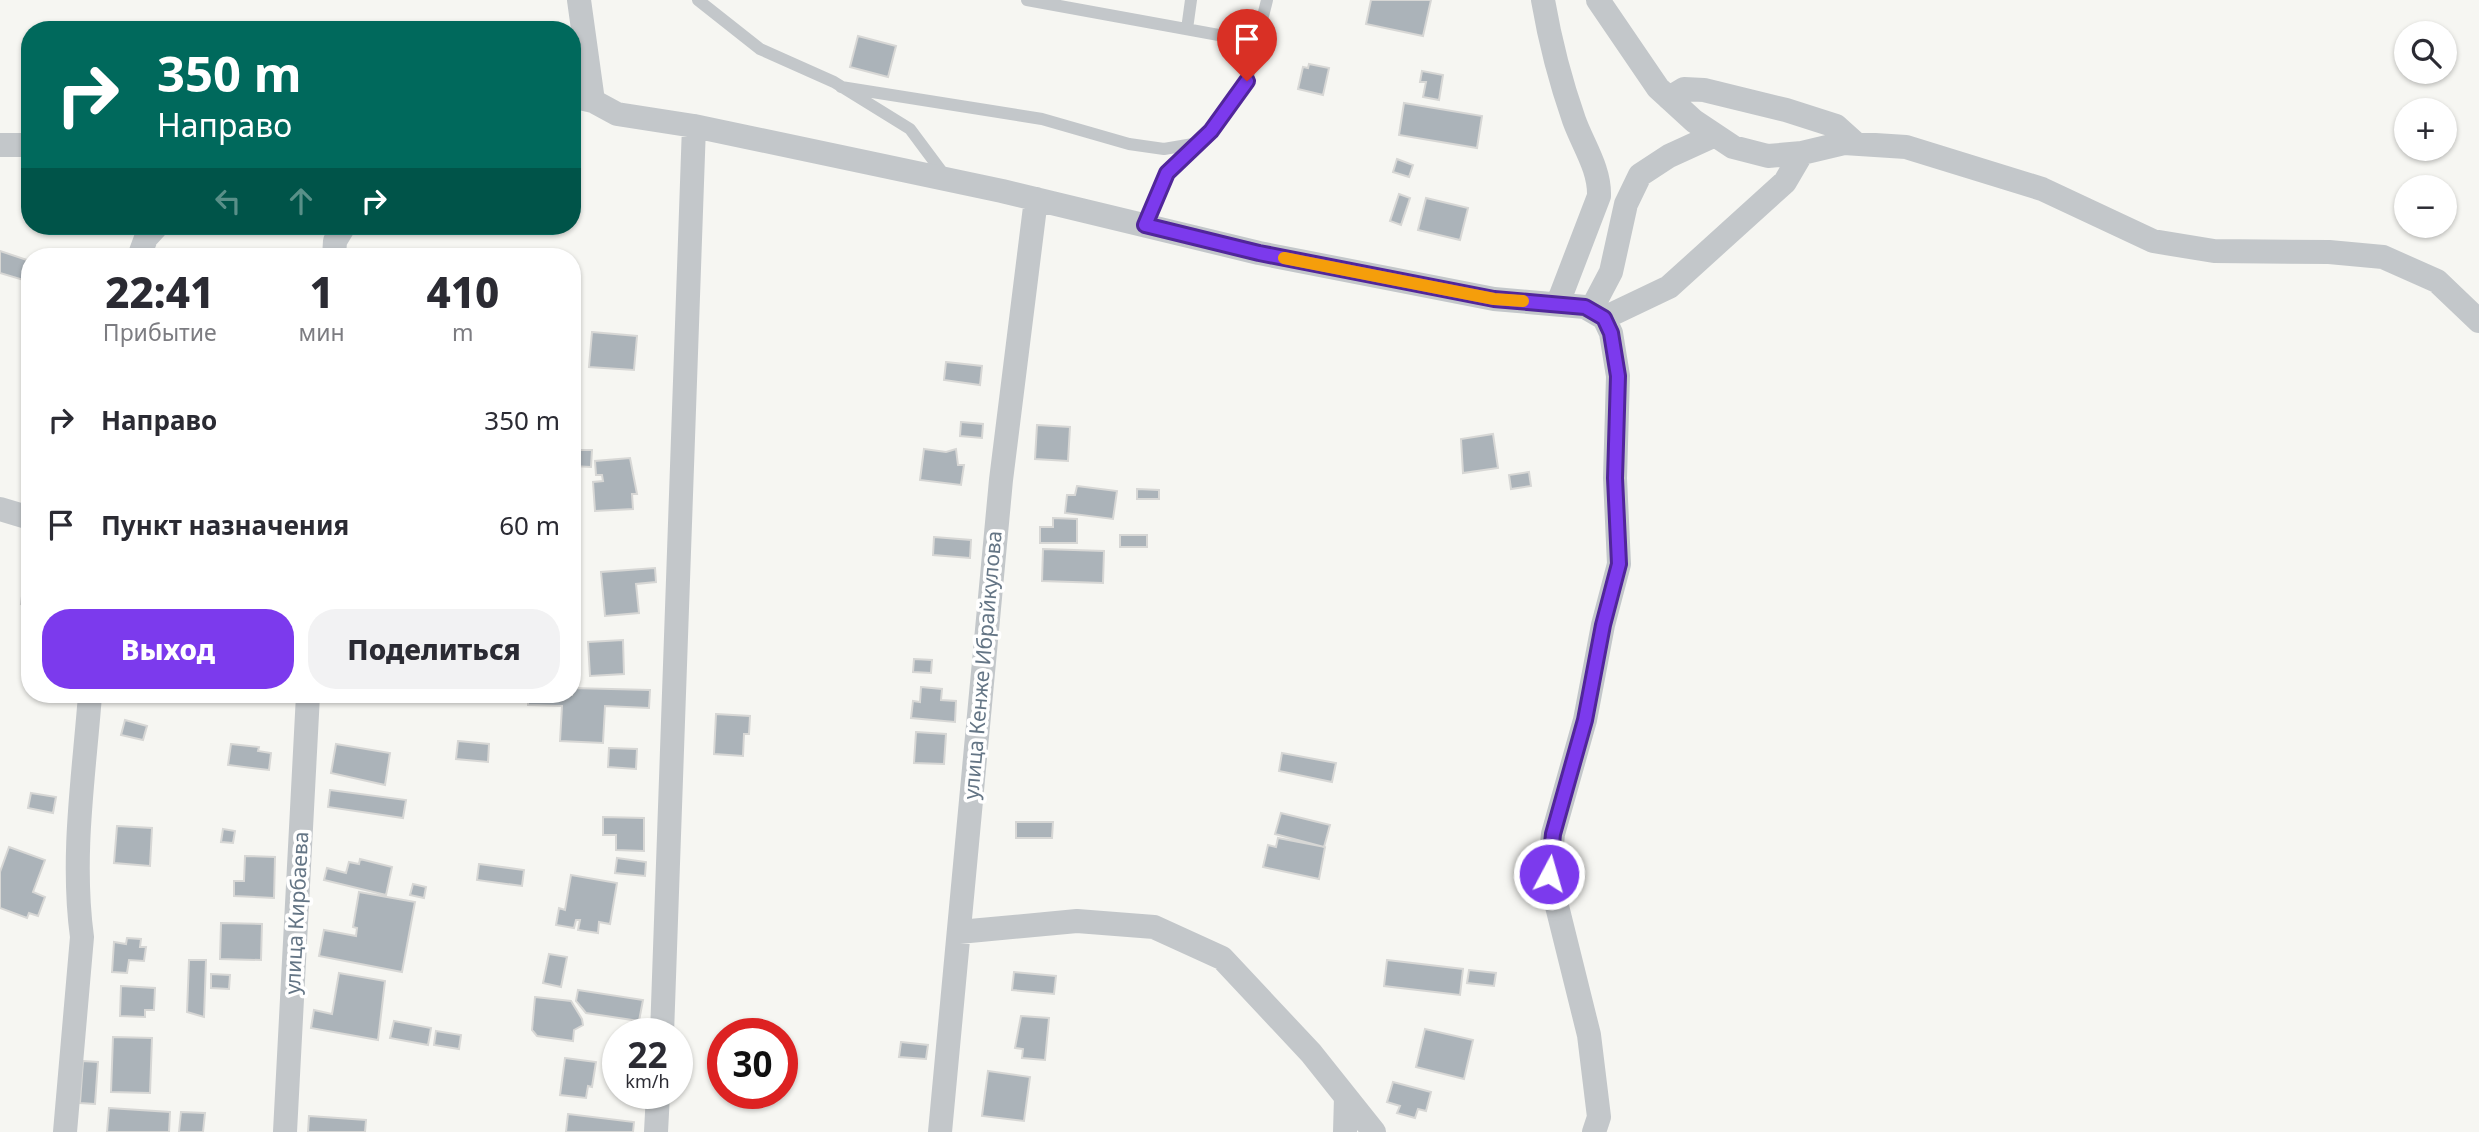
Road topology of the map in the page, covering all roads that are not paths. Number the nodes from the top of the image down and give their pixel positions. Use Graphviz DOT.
graph roads {
  1 [pos="579,0"];
  2 [pos="698,0"];
  3 [pos="1027,0"];
  4 [pos="1191,0"];
  5 [pos="1267,0"];
  6 [pos="1543,0"];
  7 [pos="1562,0"];
  8 [pos="1598,0"];
  9 [pos="579,21"];
  10 [pos="1186,29"];
  11 [pos="1257,41"];
  12 [pos="1553,50"];
  13 [pos="841,87"];
  14 [pos="1669,98"];
  15 [pos="581,104"];
  16 [pos="694,126"];
  17 [pos="1715,135"];
  18 [pos="1199,143"];
  19 [pos="1856,144"];
  20 [pos="0,145"];
  21 [pos="21,145"];
  22 [pos="1802,153"];
  23 [pos="1640,175"];
  24 [pos="1600,178"];
  25 [pos="947,179"];
  26 [pos="1036,199"];
  27 [pos="1145,225"];
  28 [pos="1558,303"];
  29 [pos="1597,314"];
  30 [pos="2479,321"];
  31 [pos="0,509"];
  32 [pos="21,515"];
  33 [pos="89,703"];
  34 [pos="308,703"];
  35 [pos="959,932"];
  36 [pos="663,1018"];
  37 [pos="1346,1097"];
  38 [pos="658,1109"];
  39 [pos="65,1132"];
  40 [pos="285,1132"];
  41 [pos="656,1132"];
  42 [pos="940,1132"];
  43 [pos="1345,1132"];
  44 [pos="1374,1132"];
  45 [pos="1594,1132"];
  1 -- 9 [label="street"];
  2 -- 13 [label="lane"];
  3 -- 10 [label="lane"];
  4 -- 10 [label="lane"];
  5 -- 11 [label="lane"];
  6 -- 12 [label="street"];
  7 -- 12 [label="street"];
  8 -- 14 [label="street"];
  10 -- 11 [label="lane"];
  11 -- 18 [label="lane"];
  12 -- 24 [label="street"];
  13 -- 18 [label="lane"];
  13 -- 25 [label="lane"];
  14 -- 17 [label="street"];
  14 -- 19 [label="street"];
  15 -- 16 [label="street"];
  16 -- 25 [label="street"];
  16 -- 36 [label="street"];
  17 -- 22 [label="street"];
  17 -- 23 [label="street"];
  18 -- 27 [label="lane"];
  19 -- 22 [label="street"];
  19 -- 30 [label="street"];
  20 -- 21 [label="street"];
  22 -- 29 [label="street"];
  23 -- 24 [label="street"];
  23 -- 29 [label="street"];
  24 -- 28 [label="street"];
  25 -- 26 [label="street"];
  26 -- 27 [label="street"];
  26 -- 35 [label="street, улица Кенже Ибрайкулова"];
  27 -- 28 [label="street"];
  28 -- 29 [label="street"];
  29 -- 45 [label="street"];
  31 -- 32 [label="street"];
  33 -- 39 [label="street"];
  34 -- 40 [label="street, улица Кирбаева"];
  35 -- 37 [label="street"];
  35 -- 42 [label="street, улица Кенже Ибрайкулова"];
  37 -- 43 [label="street"];
  37 -- 44 [label="street"];
  38 -- 41 [label="street"];
}
